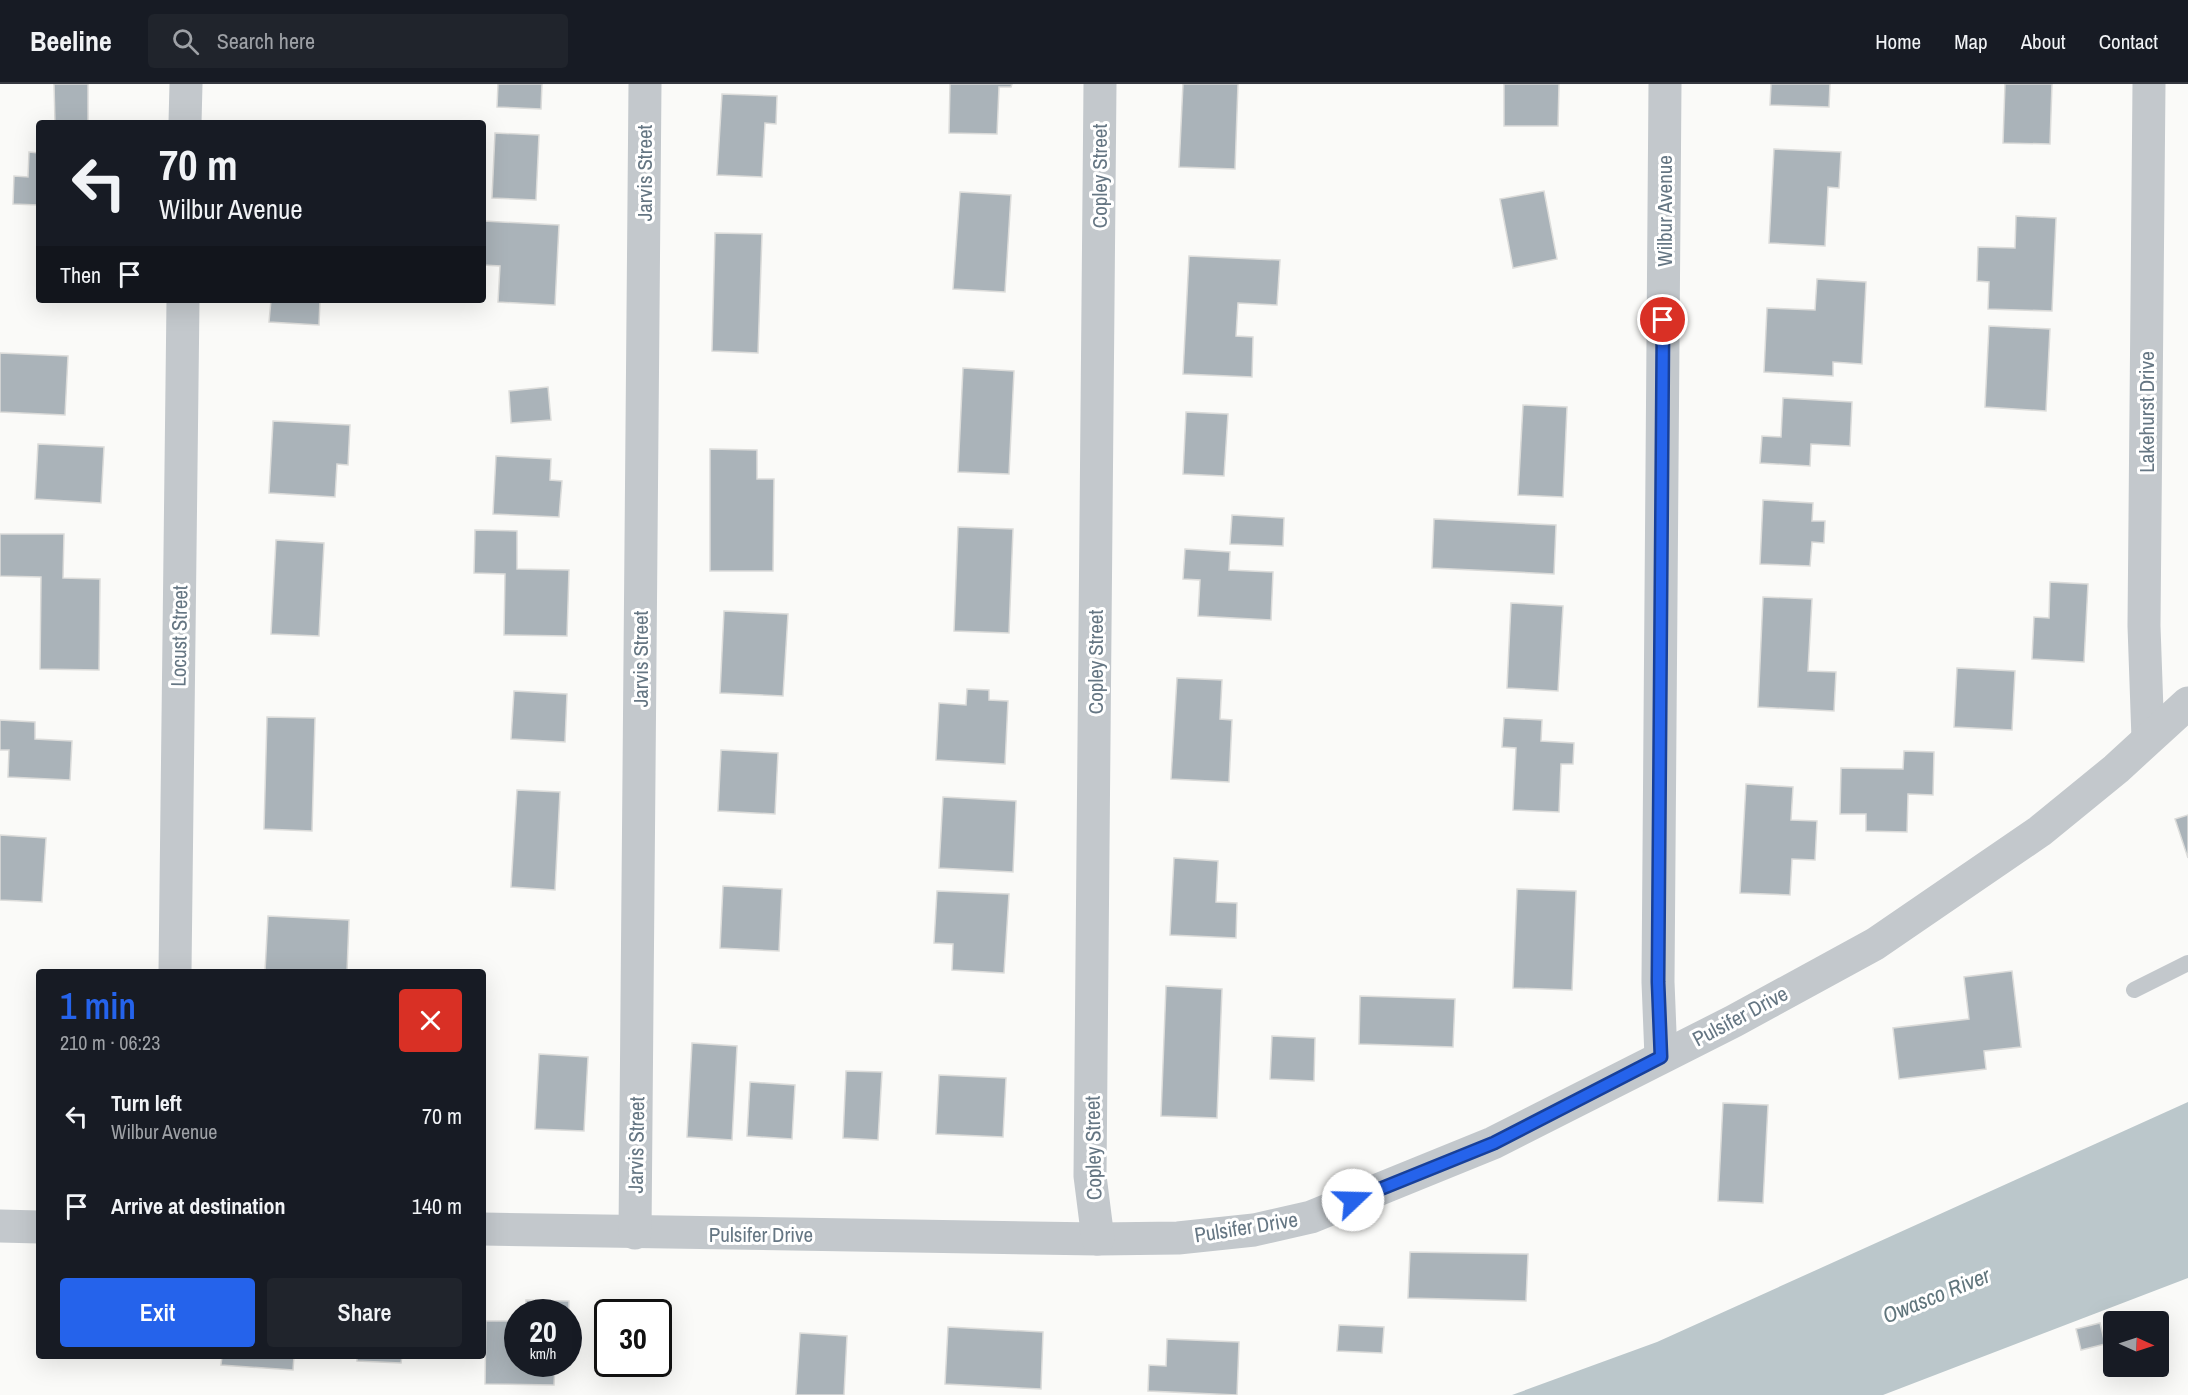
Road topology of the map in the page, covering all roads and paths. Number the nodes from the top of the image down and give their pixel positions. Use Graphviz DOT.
graph roads {
  1 [pos="186,84"];
  2 [pos="645,84"];
  3 [pos="1100,84"];
  4 [pos="1665,84"];
  5 [pos="2149,84"];
  6 [pos="185,120"];
  7 [pos="183,303"];
  8 [pos="2188,703"];
  9 [pos="2148,740"];
  10 [pos="2188,963"];
  11 [pos="175,969"];
  12 [pos="2134,990"];
  13 [pos="1661,1057"];
  14 [pos="0,1226"];
  15 [pos="36,1227"];
  16 [pos="486,1229"];
  17 [pos="635,1233"];
  18 [pos="1098,1239"];
  1 -- 6 [label="street"];
  2 -- 17 [label="street, Jarvis Street"];
  3 -- 18 [label="street, Copley Street"];
  4 -- 13 [label="street, Wilbur Avenue"];
  5 -- 9 [label="street, Lakehurst Drive"];
  7 -- 11 [label="street, Locust Street"];
  8 -- 9 [label="street, Pulsifer Drive"];
  9 -- 13 [label="street, Pulsifer Drive"];
  10 -- 12 [label="lane"];
  13 -- 18 [label="street, Pulsifer Drive"];
  14 -- 15 [label="street"];
  16 -- 17 [label="street, Pulsifer Drive"];
  17 -- 18 [label="street, Pulsifer Drive"];
}
